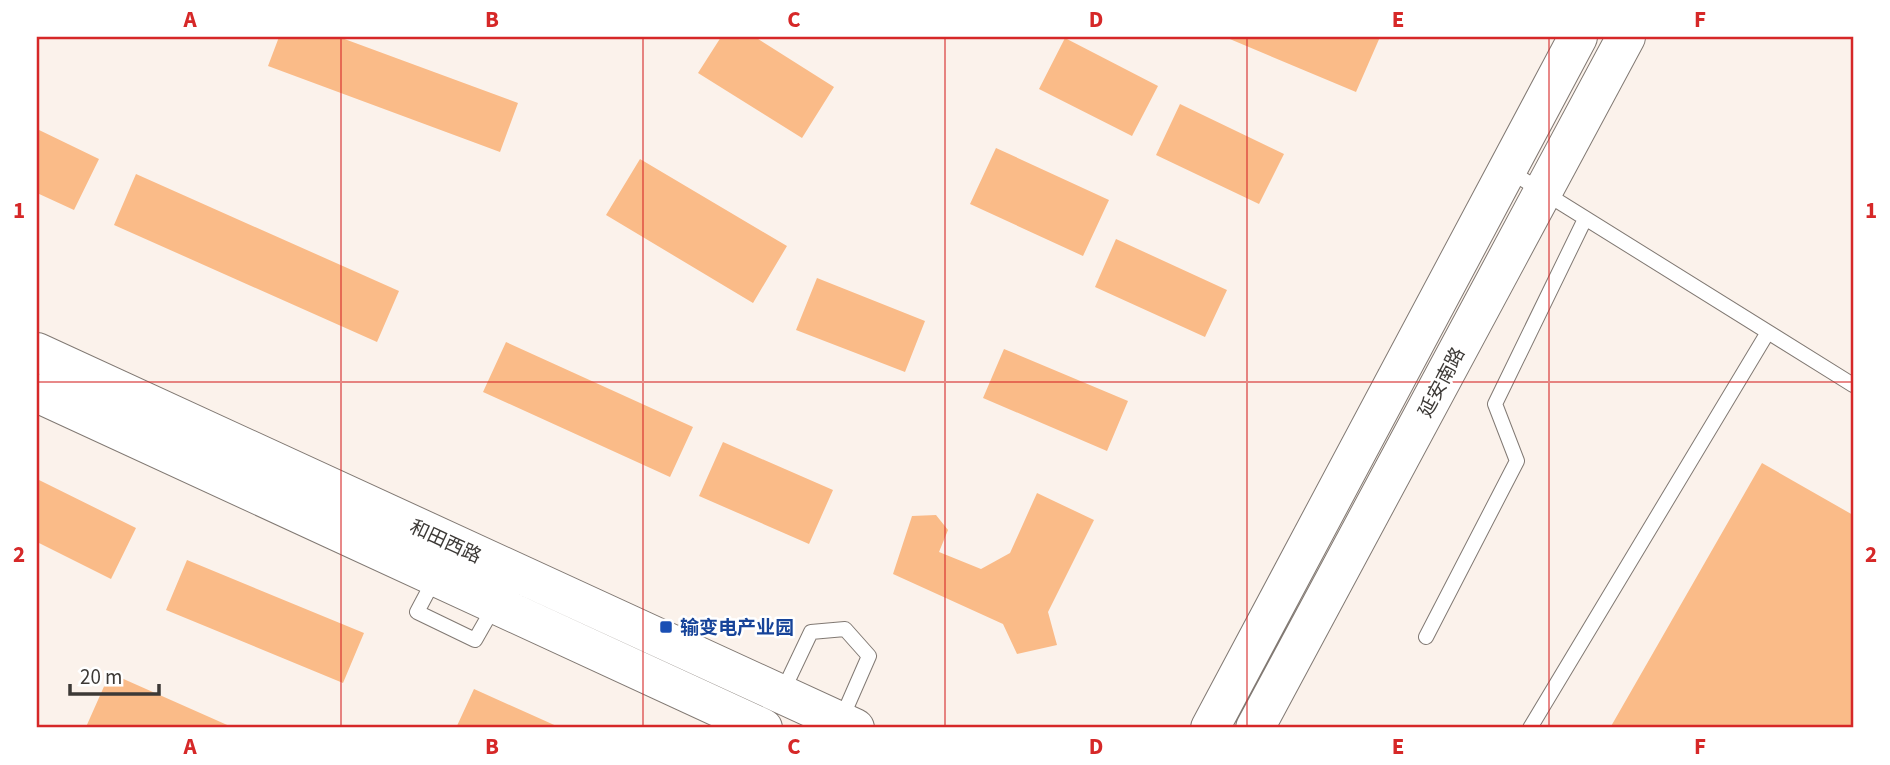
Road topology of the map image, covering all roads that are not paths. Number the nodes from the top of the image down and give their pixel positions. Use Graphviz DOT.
graph roads {
  1 [pos="1578,37"];
  2 [pos="1626,37"];
  3 [pos="1507,169"];
  4 [pos="1543,192"];
  5 [pos="1585,219"];
  6 [pos="1768,332"];
  7 [pos="37,352"];
  8 [pos="1853,385"];
  9 [pos="37,393"];
  10 [pos="1426,638"];
  11 [pos="772,712"];
  12 [pos="848,725"];
  13 [pos="1210,728"];
  14 [pos="1255,728"];
  15 [pos="1530,728"];
  1 -- 3 [label="main road"];
  2 -- 4 [label="main road, 延安南路"];
  3 -- 4 [label="lane"];
  3 -- 13 [label="main road"];
  4 -- 5 [label="lane"];
  4 -- 14 [label="main road, 延安南路"];
  5 -- 6 [label="lane"];
  5 -- 10 [label="lane"];
  6 -- 8 [label="lane"];
  6 -- 15 [label="lane"];
  7 -- 11 [label="main road, 和田西路"];
  9 -- 11 [label="main road, 和田西路"];
  11 -- 12 [label="main road, 和田西路"];
  11 -- 12 [label="lane"];
}
